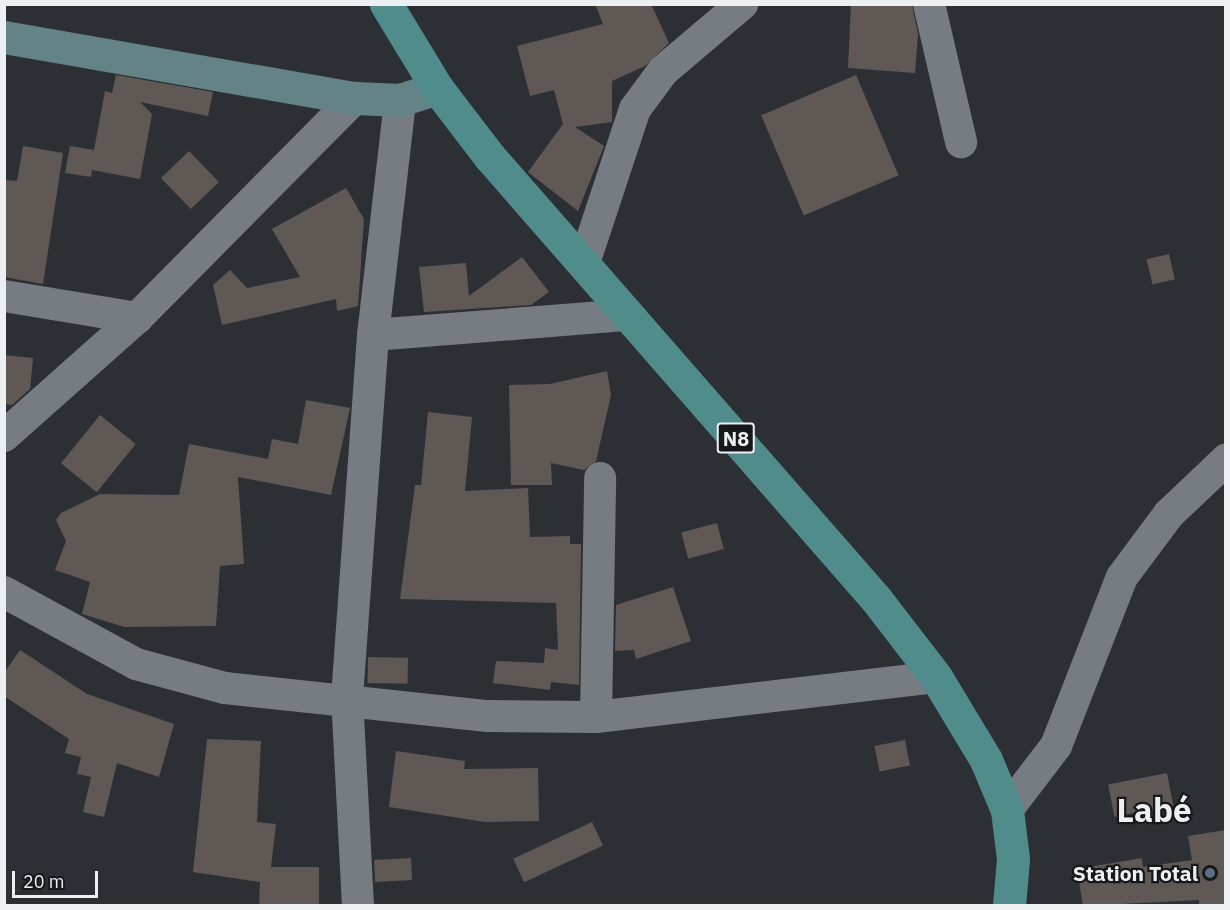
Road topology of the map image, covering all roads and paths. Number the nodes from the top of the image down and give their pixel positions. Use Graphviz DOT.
graph roads {
  1 [pos="386,4"];
  2 [pos="742,4"];
  3 [pos="929,4"];
  4 [pos="4,37"];
  5 [pos="437,88"];
  6 [pos="355,98"];
  7 [pos="400,100"];
  8 [pos="961,142"];
  9 [pos="584,263"];
  10 [pos="4,296"];
  11 [pos="628,315"];
  12 [pos="137,318"];
  13 [pos="373,335"];
  14 [pos="4,436"];
  15 [pos="1226,460"];
  16 [pos="600,478"];
  17 [pos="4,592"];
  18 [pos="936,677"];
  19 [pos="347,698"];
  20 [pos="596,717"];
  21 [pos="1007,810"];
  22 [pos="358,906"];
  23 [pos="1009,906"];
  1 -- 5 [label="main road, N8"];
  2 -- 9 [label="street"];
  3 -- 8 [label="street"];
  4 -- 6 [label="street"];
  5 -- 7 [label="street"];
  5 -- 9 [label="main road, N8"];
  6 -- 7 [label="street"];
  6 -- 12 [label="street"];
  7 -- 13 [label="street"];
  9 -- 11 [label="main road, N8"];
  10 -- 12 [label="street"];
  11 -- 13 [label="street"];
  11 -- 18 [label="main road, N8"];
  12 -- 14 [label="street"];
  13 -- 19 [label="street"];
  15 -- 21 [label="street"];
  16 -- 20 [label="street"];
  17 -- 19 [label="street"];
  18 -- 20 [label="street"];
  18 -- 21 [label="main road, N8"];
  19 -- 20 [label="street"];
  19 -- 22 [label="street"];
  21 -- 23 [label="main road, N8"];
}
